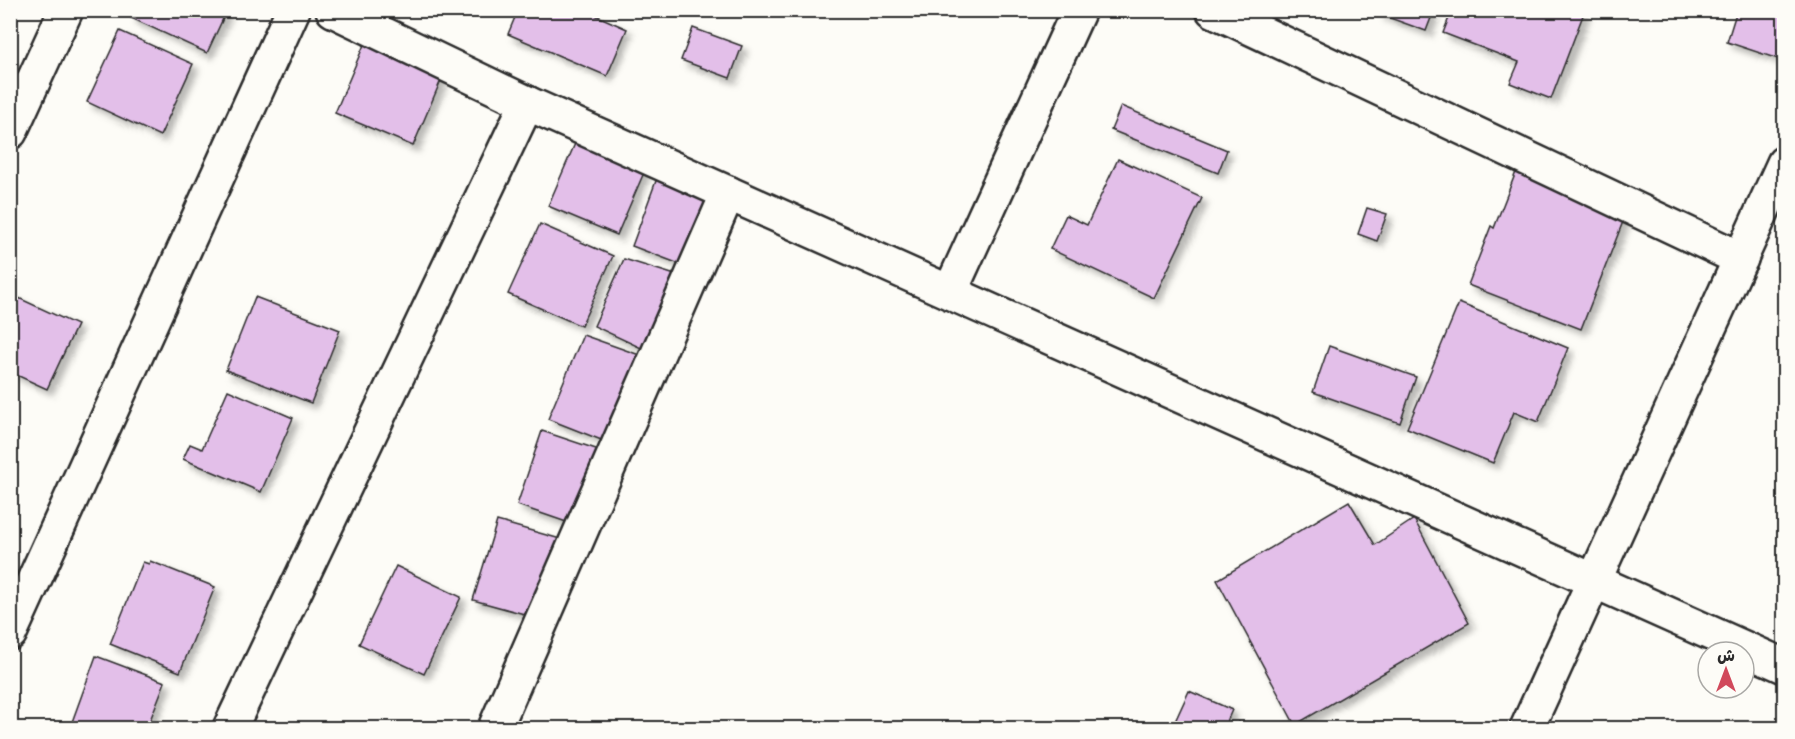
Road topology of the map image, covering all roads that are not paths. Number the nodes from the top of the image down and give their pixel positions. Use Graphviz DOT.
graph roads {
  1 [pos="66,10"];
  2 [pos="293,10"];
  3 [pos="333,10"];
  4 [pos="1079,10"];
  5 [pos="1213,10"];
  6 [pos="528,103"];
  7 [pos="10,132"];
  8 [pos="1785,163"];
  9 [pos="729,193"];
  10 [pos="1741,259"];
  11 [pos="950,292"];
  12 [pos="1593,580"];
  13 [pos="10,633"];
  14 [pos="1785,666"];
  15 [pos="230,729"];
  16 [pos="495,729"];
  17 [pos="1527,729"];
  1 -- 7 [label="street"];
  2 -- 13 [label="street"];
  3 -- 6 [label="street"];
  4 -- 11 [label="street"];
  5 -- 10 [label="street"];
  6 -- 9 [label="street"];
  6 -- 15 [label="street"];
  8 -- 10 [label="street"];
  9 -- 11 [label="street"];
  9 -- 16 [label="street"];
  10 -- 12 [label="street"];
  11 -- 12 [label="street"];
  12 -- 14 [label="street"];
  12 -- 17 [label="street"];
}
